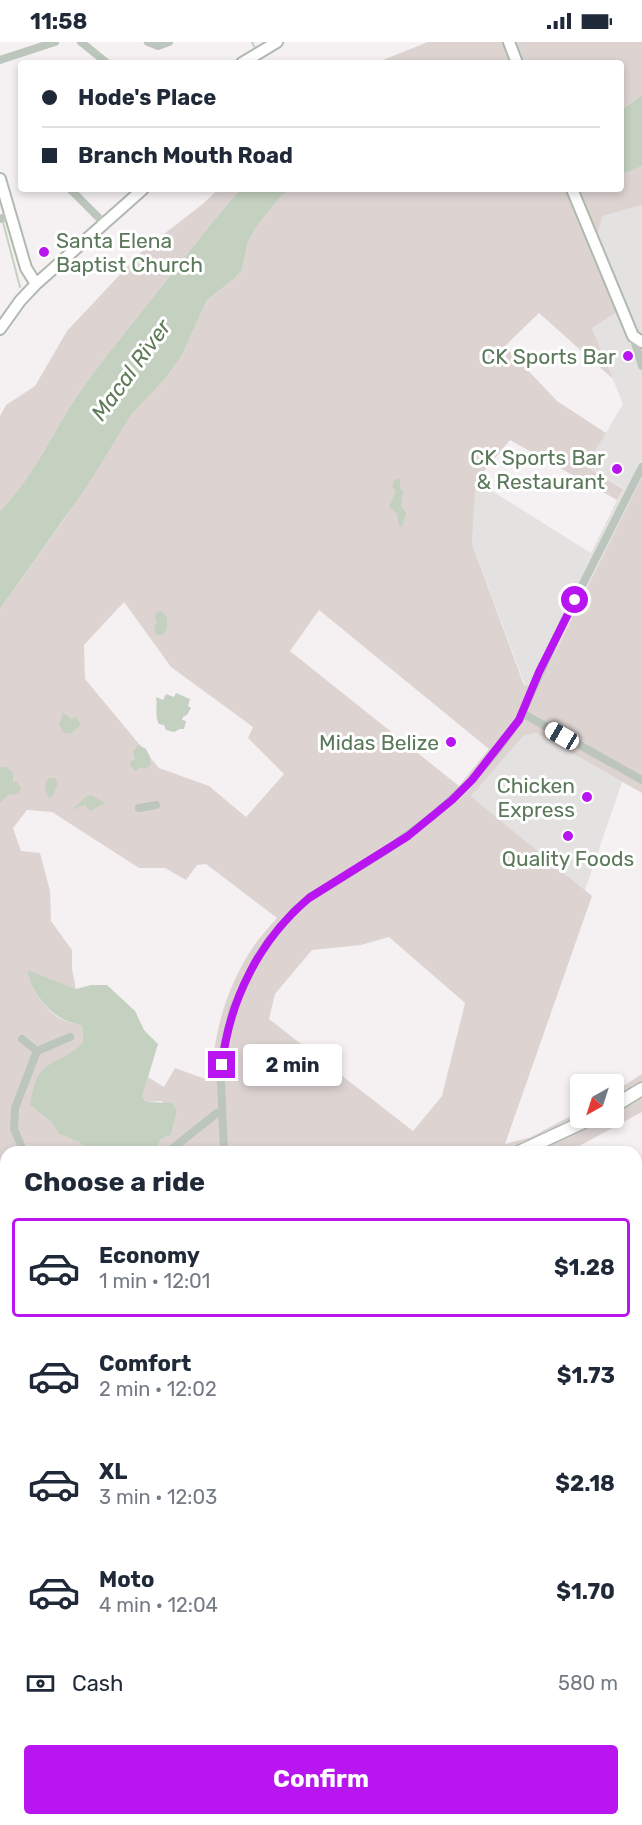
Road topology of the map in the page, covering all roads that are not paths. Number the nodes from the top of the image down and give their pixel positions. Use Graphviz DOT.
graph roads {
  1 [pos="55,42"];
  2 [pos="81,42"];
  3 [pos="148,42"];
  4 [pos="169,42"];
  5 [pos="277,42"];
  6 [pos="509,42"];
  7 [pos="262,45"];
  8 [pos="0,60"];
  9 [pos="102,60"];
  10 [pos="245,60"];
  11 [pos="516,60"];
  12 [pos="0,179"];
  13 [pos="73,192"];
  14 [pos="140,192"];
  15 [pos="573,192"];
  16 [pos="0,201"];
  17 [pos="2,218"];
  18 [pos="104,223"];
  19 [pos="34,286"];
  20 [pos="0,329"];
  21 [pos="637,339"];
  22 [pos="642,366"];
  23 [pos="642,467"];
  24 [pos="522,713"];
  25 [pos="642,780"];
  26 [pos="156,805"];
  27 [pos="139,808"];
  28 [pos="70,1037"];
  29 [pos="22,1039"];
  30 [pos="37,1051"];
  31 [pos="642,1089"];
  32 [pos="624,1100"];
  33 [pos="222,1112"];
  34 [pos="571,1128"];
  35 [pos="21,1146"];
  36 [pos="176,1146"];
  37 [pos="224,1146"];
  38 [pos="532,1146"];
  1 -- 8 [label="street"];
  2 -- 9 [label="street"];
  3 -- 4 [label="street"];
  5 -- 7 [label="main road"];
  6 -- 11 [label="main road"];
  7 -- 10 [label="main road"];
  12 -- 19 [label="main road"];
  13 -- 18 [label="street"];
  14 -- 18 [label="main road"];
  15 -- 21 [label="main road"];
  16 -- 17 [label="main road"];
  17 -- 19 [label="main road"];
  18 -- 19 [label="main road"];
  19 -- 20 [label="main road"];
  21 -- 22 [label="street"];
  23 -- 24 [label="street"];
  24 -- 25 [label="street"];
  24 -- 33 [label="street"];
  26 -- 27 [label="street"];
  28 -- 30 [label="street"];
  29 -- 30 [label="street"];
  30 -- 35 [label="street"];
  31 -- 32 [label="highway"];
  33 -- 36 [label="street"];
  33 -- 37 [label="street"];
  34 -- 38 [label="highway"];
}
